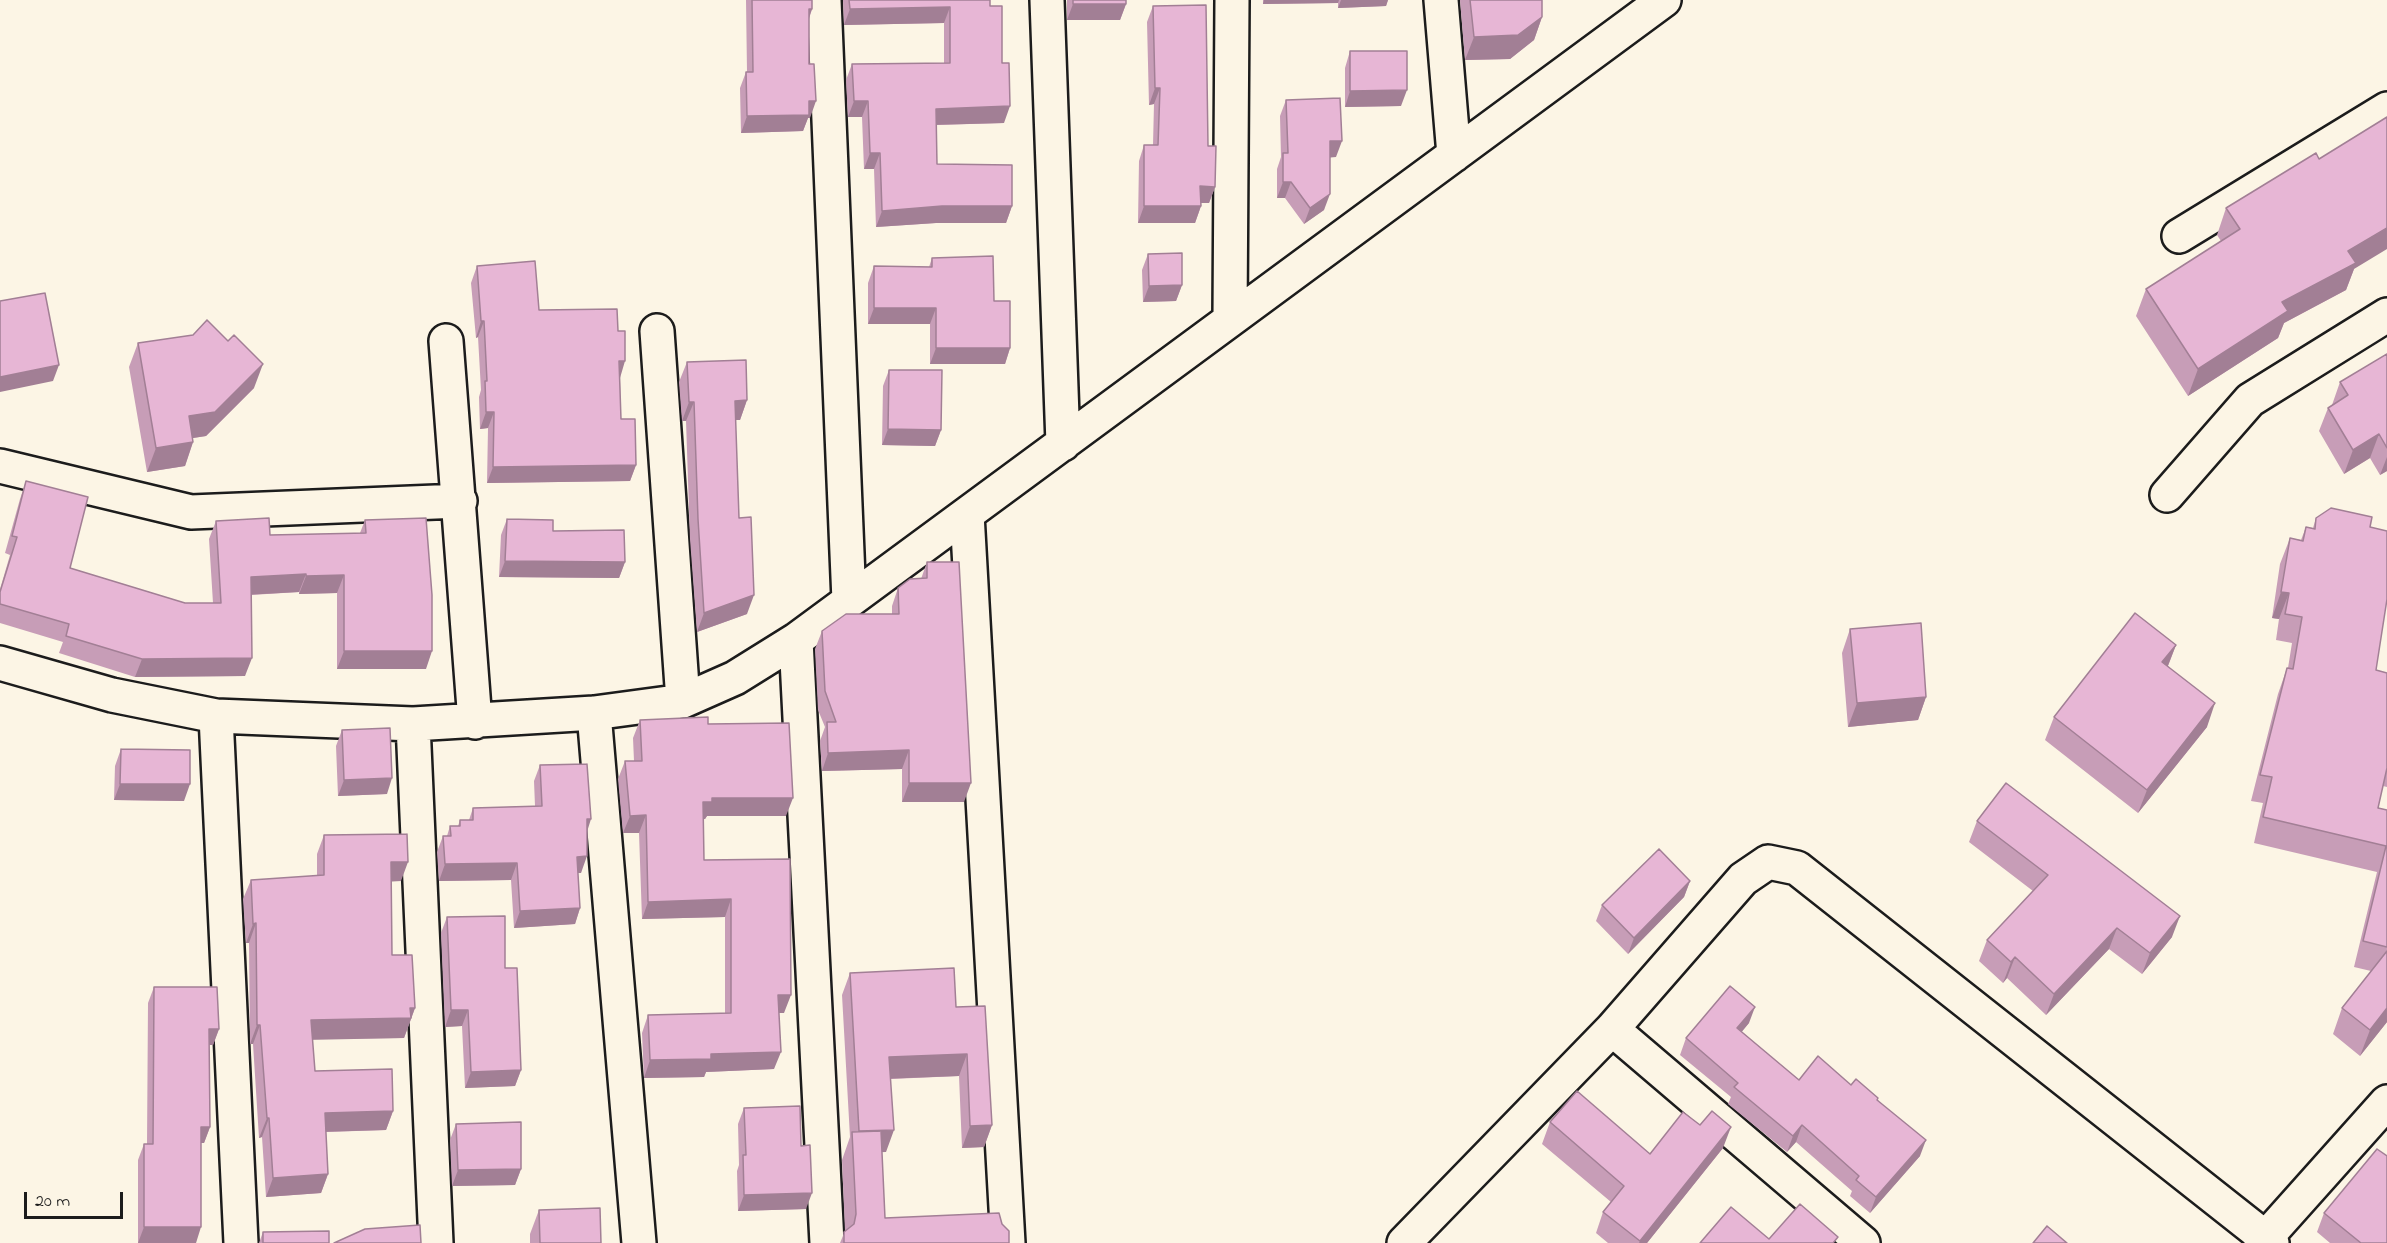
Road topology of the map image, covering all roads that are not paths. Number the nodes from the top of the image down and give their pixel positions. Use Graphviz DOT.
graph roads {
  1 [pos="824,0"];
  2 [pos="1047,0"];
  3 [pos="1232,0"];
  4 [pos="1441,0"];
  5 [pos="1664,0"];
  6 [pos="1633,11"];
  7 [pos="2387,109"];
  8 [pos="1454,155"];
  9 [pos="2179,236"];
  10 [pos="2387,315"];
  11 [pos="1230,319"];
  12 [pos="657,332"];
  13 [pos="446,341"];
  14 [pos="1063,444"];
  15 [pos="0,465"];
  16 [pos="2168,495"];
  17 [pos="460,501"];
  18 [pos="967,514"];
  19 [pos="849,601"];
  20 [pos="796,640"];
  21 [pos="0,663"];
  22 [pos="683,701"];
  23 [pos="594,713"];
  24 [pos="216,716"];
  25 [pos="475,722"];
  26 [pos="412,724"];
  27 [pos="1612,1029"];
  28 [pos="2387,1102"];
  29 [pos="2266,1241"];
  30 [pos="241,1243"];
  31 [pos="436,1243"];
  32 [pos="639,1243"];
  33 [pos="827,1243"];
  34 [pos="1008,1243"];
  35 [pos="1404,1243"];
  36 [pos="1863,1243"];
  1 -- 19 [label="street"];
  2 -- 14 [label="street"];
  3 -- 11 [label="street"];
  4 -- 8 [label="street"];
  5 -- 6 [label="street"];
  6 -- 8 [label="street"];
  7 -- 9 [label="street"];
  8 -- 11 [label="street"];
  10 -- 16 [label="street"];
  11 -- 14 [label="street"];
  12 -- 22 [label="street"];
  13 -- 17 [label="street"];
  14 -- 18 [label="street"];
  15 -- 17 [label="street"];
  17 -- 25 [label="street"];
  18 -- 19 [label="street"];
  18 -- 34 [label="street"];
  19 -- 20 [label="street"];
  20 -- 22 [label="street"];
  20 -- 33 [label="street"];
  21 -- 24 [label="street"];
  22 -- 23 [label="street"];
  23 -- 25 [label="street"];
  23 -- 32 [label="street"];
  24 -- 26 [label="street"];
  24 -- 30 [label="street"];
  25 -- 26 [label="street"];
  26 -- 31 [label="street"];
  27 -- 29 [label="street"];
  27 -- 35 [label="street"];
  27 -- 36 [label="street"];
  28 -- 29 [label="street"];
}
